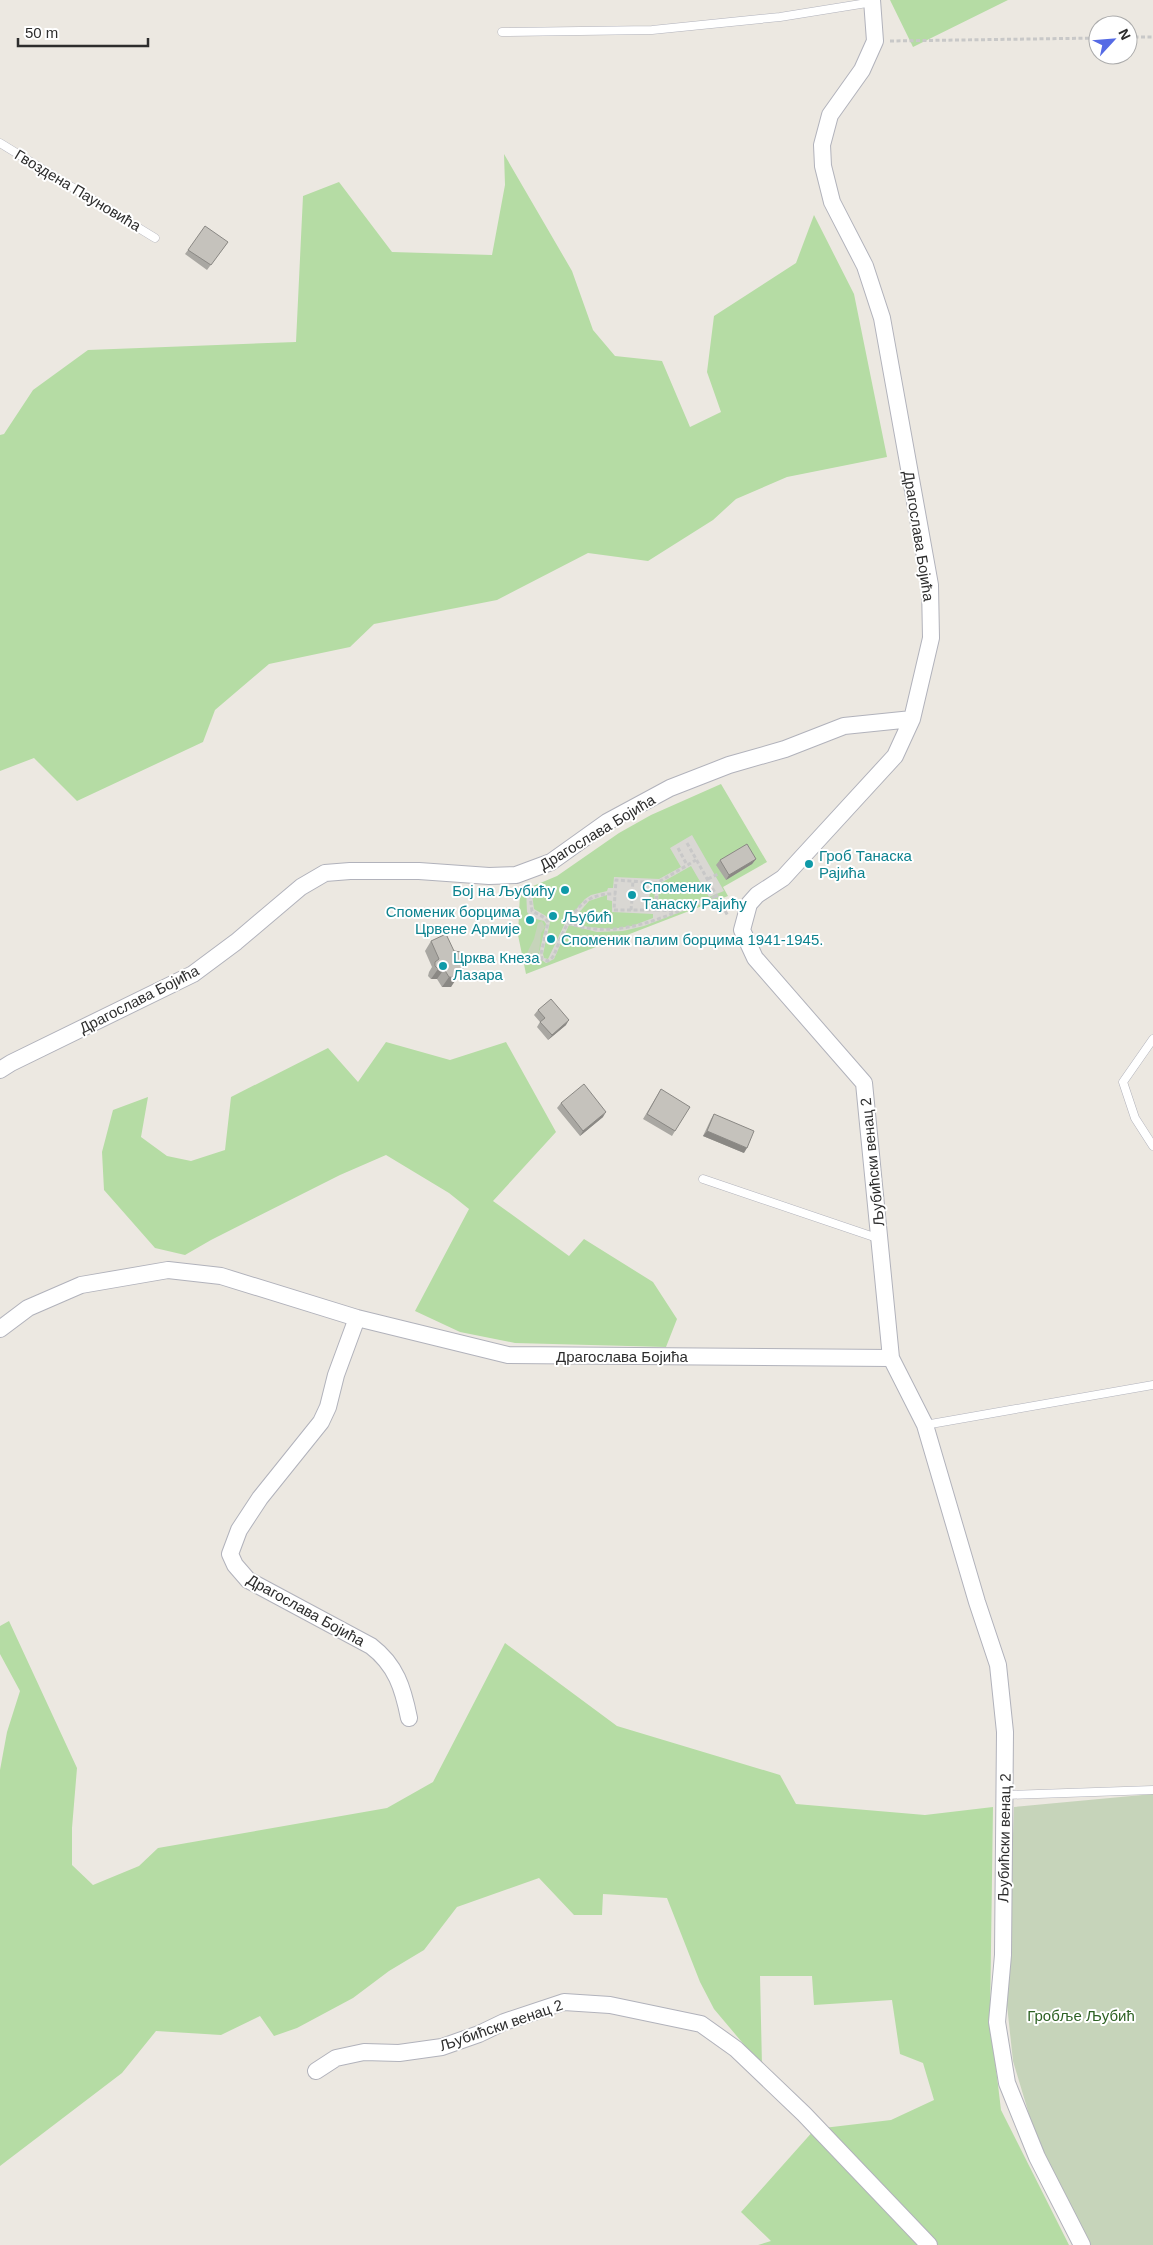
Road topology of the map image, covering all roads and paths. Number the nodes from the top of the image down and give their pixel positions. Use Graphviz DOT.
graph roads {
  1 [pos="872,1"];
  2 [pos="502,32"];
  3 [pos="1138,37"];
  4 [pos="1153,37"];
  5 [pos="1088,38"];
  6 [pos="875,41"];
  7 [pos="0,143"];
  8 [pos="155,238"];
  9 [pos="912,719"];
  10 [pos="687,843"];
  11 [pos="678,848"];
  12 [pos="696,860"];
  13 [pos="687,865"];
  14 [pos="526,873"];
  15 [pos="720,873"];
  16 [pos="708,879"];
  17 [pos="633,881"];
  18 [pos="657,883"];
  19 [pos="632,893"];
  20 [pos="616,894"];
  21 [pos="717,896"];
  22 [pos="632,898"];
  23 [pos="631,910"];
  24 [pos="656,910"];
  25 [pos="678,911"];
  26 [pos="568,923"];
  27 [pos="742,930"];
  28 [pos="1153,1039"];
  29 [pos="0,1070"];
  30 [pos="1153,1146"];
  31 [pos="703,1179"];
  32 [pos="880,1239"];
  33 [pos="357,1318"];
  34 [pos="0,1329"];
  35 [pos="892,1358"];
  36 [pos="1153,1385"];
  37 [pos="925,1425"];
  38 [pos="409,1718"];
  39 [pos="1153,1790"];
  40 [pos="1005,1795"];
  41 [pos="316,2070"];
  42 [pos="929,2245"];
  43 [pos="1082,2245"];
  1 -- 2 [label="lane"];
  1 -- 6 [label="street"];
  3 -- 4 [label="path"];
  5 -- 6 [label="path"];
  6 -- 9 [label="street, Драгослава Бојића"];
  7 -- 8 [label="lane, Гвоздена Пауновића"];
  9 -- 14 [label="street, Драгослава Бојића"];
  9 -- 27 [label="street"];
  10 -- 12 [label="path"];
  11 -- 13 [label="path"];
  12 -- 13 [label="path"];
  12 -- 16 [label="path"];
  13 -- 18 [label="path"];
  14 -- 26 [label="path"];
  14 -- 29 [label="street, Драгослава Бојића"];
  15 -- 16 [label="path"];
  16 -- 21 [label="path"];
  17 -- 18 [label="path"];
  17 -- 19 [label="path"];
  17 -- 20 [label="path"];
  18 -- 24 [label="path"];
  20 -- 23 [label="path"];
  20 -- 26 [label="path"];
  21 -- 25 [label="path"];
  21 -- 27 [label="path"];
  22 -- 23 [label="path"];
  23 -- 24 [label="path"];
  24 -- 25 [label="path"];
  25 -- 26 [label="path"];
  27 -- 32 [label="street, Љубићски венац 2"];
  28 -- 30 [label="lane"];
  31 -- 32 [label="lane"];
  32 -- 35 [label="street, Љубићски венац 2"];
  33 -- 34 [label="street, Драгослава Бојића"];
  33 -- 35 [label="street, Драгослава Бојића"];
  33 -- 38 [label="street, Драгослава Бојића"];
  35 -- 37 [label="street, Љубићски венац 2"];
  36 -- 37 [label="lane"];
  37 -- 40 [label="street, Љубићски венац 2"];
  39 -- 40 [label="lane"];
  40 -- 43 [label="street, Љубићски венац 2"];
  41 -- 42 [label="street, Љубићски венац 2"];
}
